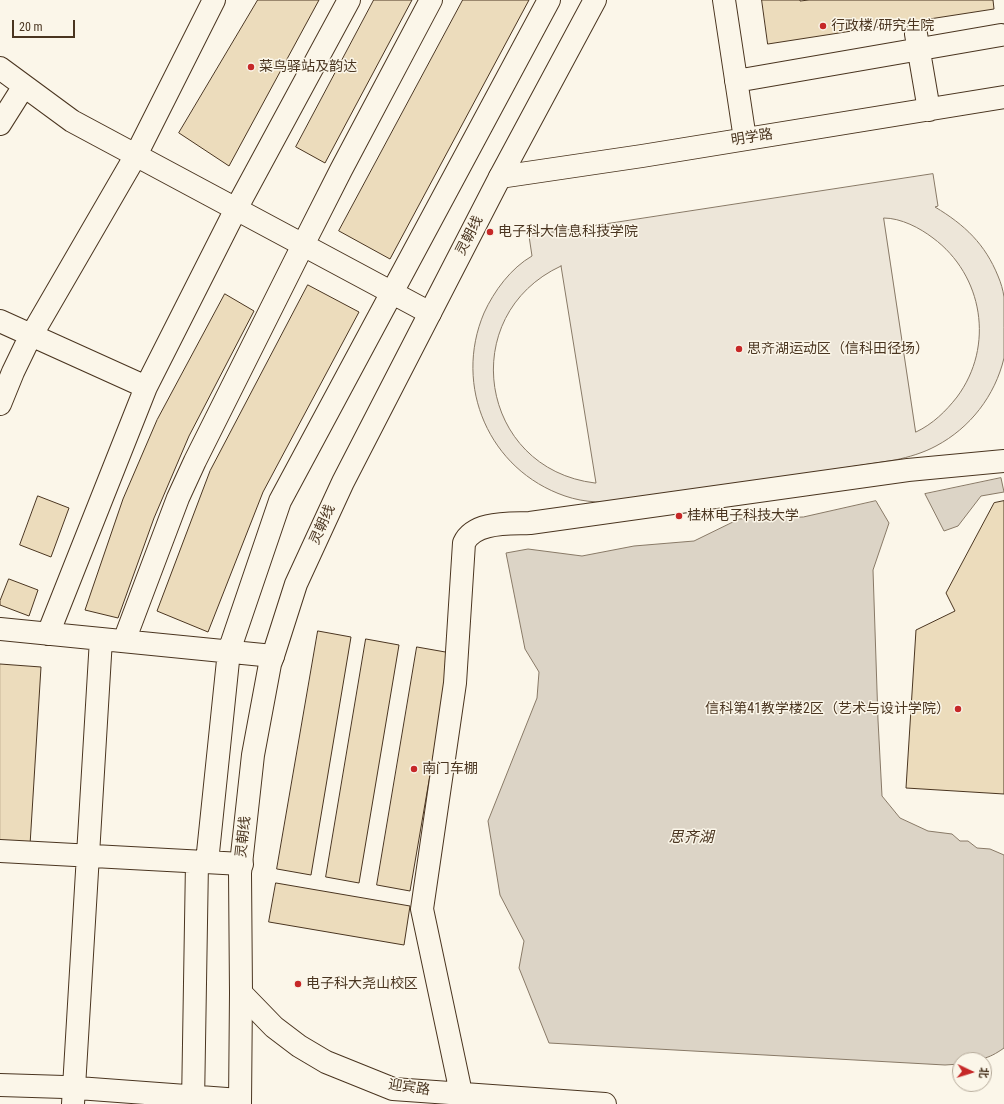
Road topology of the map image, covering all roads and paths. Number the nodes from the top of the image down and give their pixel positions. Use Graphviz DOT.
graph roads {
  1 [pos="214,0"];
  2 [pos="349,0"];
  3 [pos="431,0"];
  4 [pos="549,0"];
  5 [pos="595,0"];
  6 [pos="724,0"];
  7 [pos="1001,35"];
  8 [pos="917,42"];
  9 [pos="0,68"];
  10 [pos="736,81"];
  11 [pos="24,86"];
  12 [pos="1004,97"];
  13 [pos="929,110"];
  14 [pos="0,124"];
  15 [pos="745,139"];
  16 [pos="136,155"];
  17 [pos="500,177"];
  18 [pos="236,209"];
  19 [pos="303,245"];
  20 [pos="392,292"];
  21 [pos="430,313"];
  22 [pos="0,321"];
  23 [pos="31,336"];
  24 [pos="146,387"];
  25 [pos="0,404"];
  26 [pos="1004,460"];
  27 [pos="0,629"];
  28 [pos="48,634"];
  29 [pos="101,639"];
  30 [pos="124,641"];
  31 [pos="229,651"];
  32 [pos="273,656"];
  33 [pos="0,851"];
  34 [pos="88,856"];
  35 [pos="202,862"];
  36 [pos="242,864"];
  37 [pos="241,993"];
  38 [pos="0,1085"];
  39 [pos="461,1093"];
  40 [pos="74,1096"];
  41 [pos="193,1100"];
  42 [pos="240,1102"];
  43 [pos="605,1104"];
  1 -- 16 [label="street"];
  2 -- 18 [label="street"];
  3 -- 19 [label="street"];
  4 -- 20 [label="street"];
  5 -- 17 [label="street, 灵朝线"];
  6 -- 10 [label="street"];
  7 -- 8 [label="street"];
  8 -- 10 [label="street"];
  8 -- 13 [label="street"];
  9 -- 11 [label="street"];
  10 -- 15 [label="street"];
  11 -- 14 [label="street"];
  11 -- 16 [label="street"];
  12 -- 13 [label="street, 明学路"];
  13 -- 15 [label="street, 明学路"];
  15 -- 17 [label="street, 明学路"];
  16 -- 18 [label="street"];
  16 -- 23 [label="street"];
  17 -- 21 [label="street, 灵朝线"];
  18 -- 19 [label="street"];
  18 -- 24 [label="street"];
  19 -- 20 [label="street"];
  19 -- 30 [label="street"];
  20 -- 21 [label="street"];
  20 -- 31 [label="street"];
  21 -- 32 [label="street, 灵朝线"];
  22 -- 23 [label="street"];
  23 -- 24 [label="street"];
  23 -- 25 [label="street"];
  24 -- 28 [label="street"];
  26 -- 39 [label="street"];
  27 -- 28 [label="street"];
  28 -- 29 [label="street"];
  29 -- 30 [label="street"];
  29 -- 34 [label="street"];
  30 -- 31 [label="street"];
  31 -- 32 [label="street"];
  31 -- 35 [label="street"];
  32 -- 36 [label="street, 灵朝线"];
  33 -- 34 [label="street"];
  34 -- 35 [label="street"];
  34 -- 40 [label="street"];
  35 -- 36 [label="street"];
  35 -- 41 [label="street"];
  36 -- 37 [label="street, 灵朝线"];
  37 -- 39 [label="street, 迎宾路"];
  37 -- 42 [label="street, 灵朝线"];
  38 -- 40 [label="street"];
  39 -- 43 [label="street, 迎宾路"];
  40 -- 41 [label="street"];
  41 -- 42 [label="street"];
}
